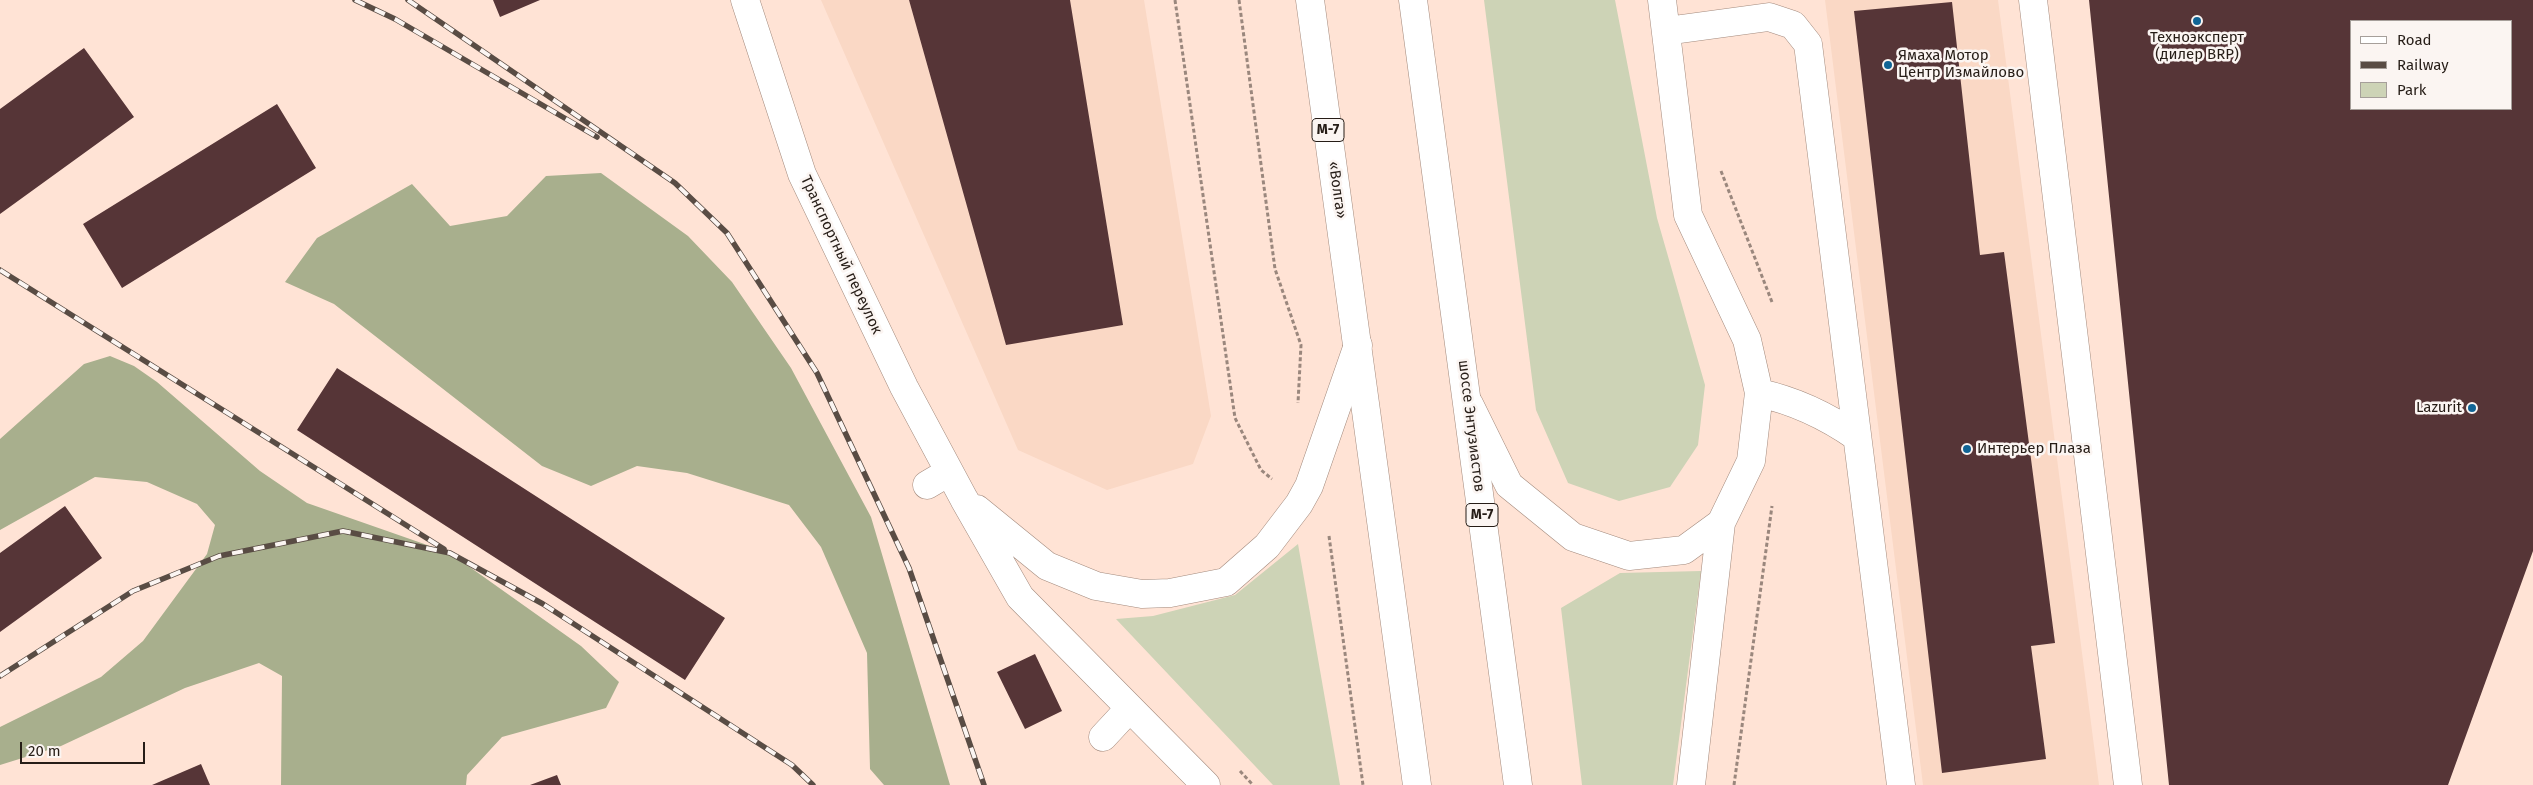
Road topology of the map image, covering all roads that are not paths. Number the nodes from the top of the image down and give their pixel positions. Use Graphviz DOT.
graph roads {
  1 [pos="745,0"];
  2 [pos="1310,0"];
  3 [pos="1413,0"];
  4 [pos="1662,0"];
  5 [pos="2033,0"];
  6 [pos="1666,31"];
  7 [pos="1358,345"];
  8 [pos="1759,393"];
  9 [pos="1468,400"];
  10 [pos="1857,437"];
  11 [pos="964,499"];
  12 [pos="1722,523"];
  13 [pos="1129,708"];
  14 [pos="1103,737"];
  15 [pos="1206,785"];
  16 [pos="1417,785"];
  17 [pos="1518,785"];
  18 [pos="1691,785"];
  19 [pos="1901,785"];
  20 [pos="2128,785"];
  1 -- 11 [label="main road, Транспортный переулок"];
  2 -- 7 [label="main road, «Волга» / М-7"];
  3 -- 9 [label="main road, шоссе Энтузиастов / М-7"];
  4 -- 6 [label="main road"];
  5 -- 20 [label="main road"];
  6 -- 8 [label="main road"];
  6 -- 10 [label="main road"];
  7 -- 11 [label="main road"];
  7 -- 16 [label="main road, М-7"];
  8 -- 10 [label="main road"];
  8 -- 12 [label="main road"];
  9 -- 12 [label="main road"];
  9 -- 17 [label="main road, шоссе Энтузиастов / М-7"];
  10 -- 19 [label="main road"];
  11 -- 13 [label="main road, Транспортный переулок"];
  12 -- 18 [label="main road"];
  13 -- 14 [label="main road"];
  13 -- 15 [label="main road, Транспортный переулок"];
}
